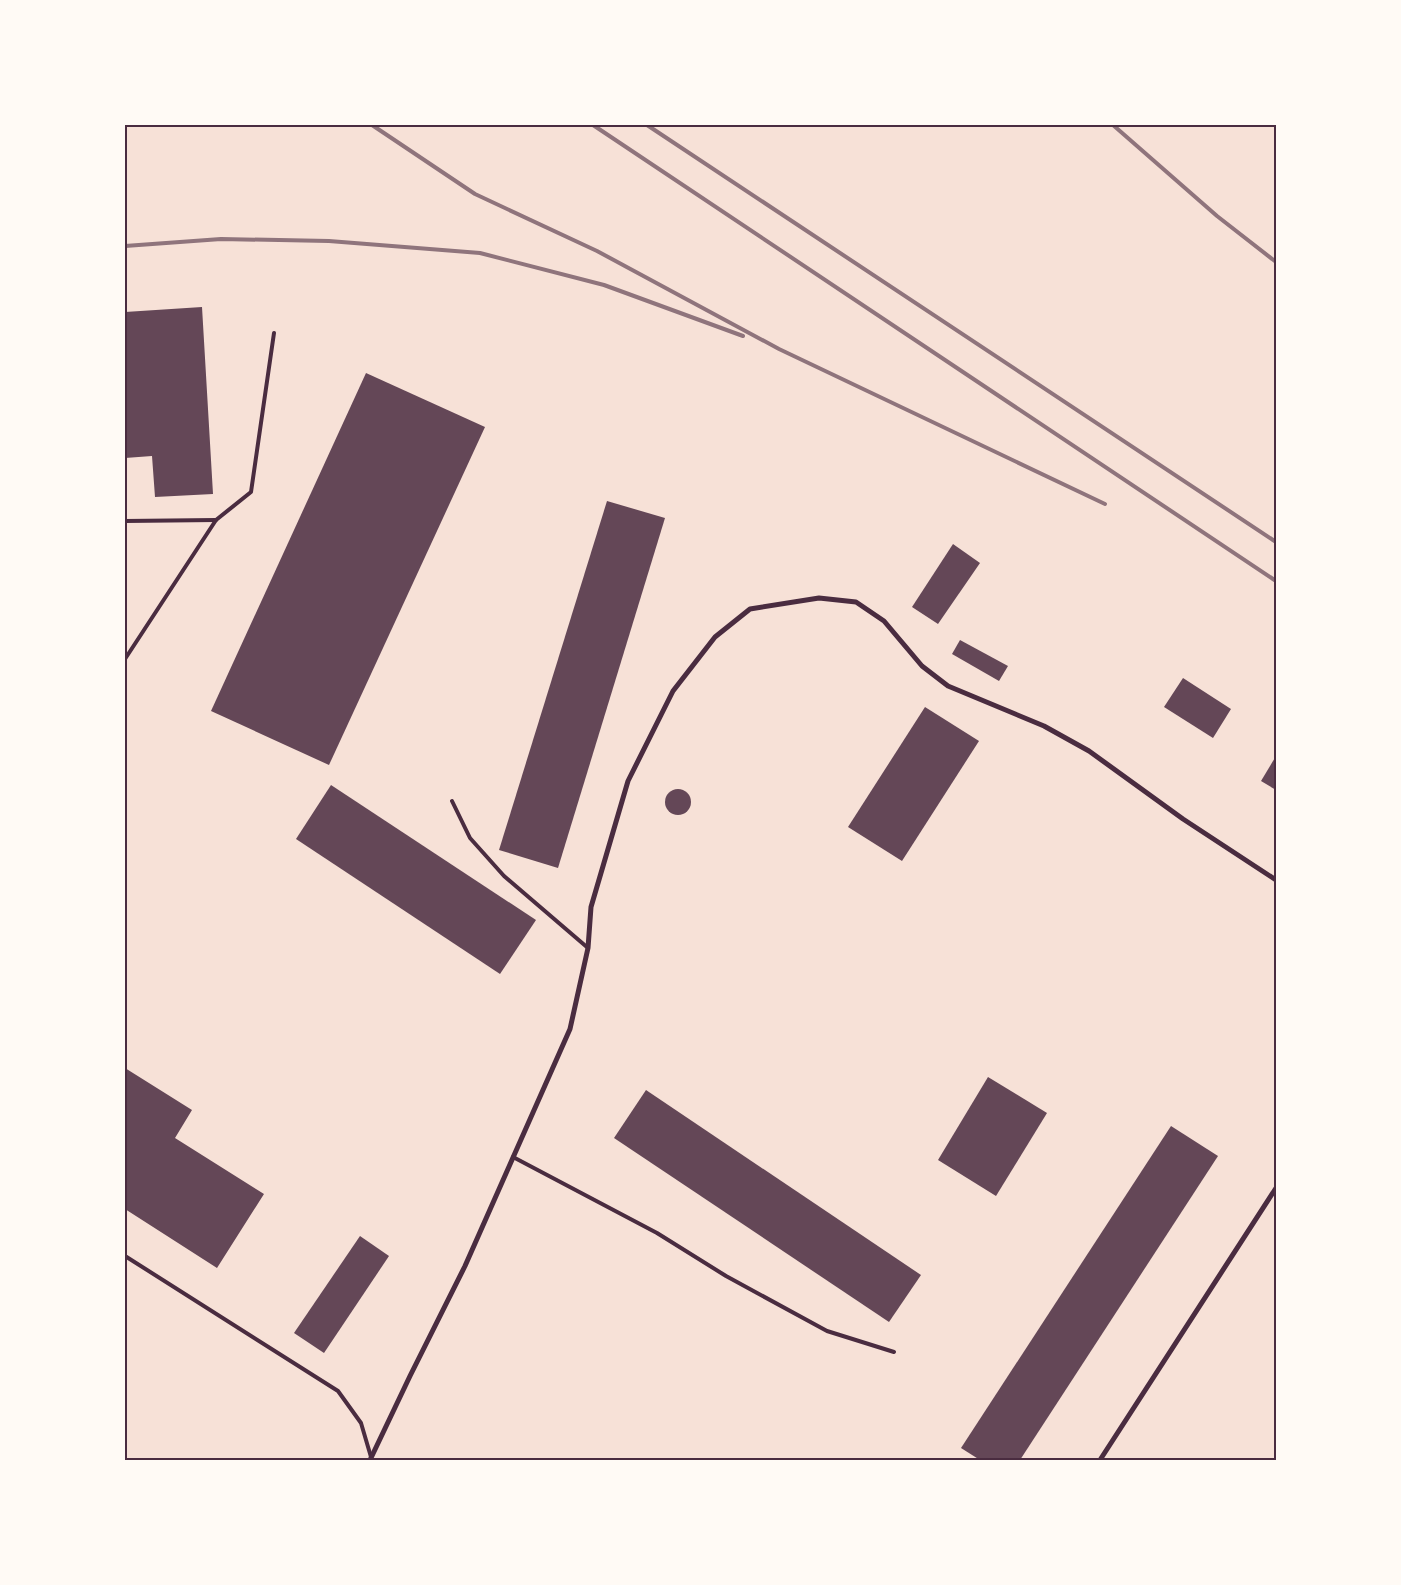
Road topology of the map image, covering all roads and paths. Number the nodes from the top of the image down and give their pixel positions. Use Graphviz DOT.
graph roads {
  1 [pos="274,333"];
  2 [pos="216,520"];
  3 [pos="125,521"];
  4 [pos="125,659"];
  5 [pos="452,801"];
  6 [pos="1276,880"];
  7 [pos="588,948"];
  8 [pos="513,1158"];
  9 [pos="1276,1188"];
  10 [pos="125,1256"];
  11 [pos="894,1352"];
  12 [pos="370,1459"];
  13 [pos="1100,1460"];
  1 -- 2 [label="lane"];
  2 -- 3 [label="lane"];
  2 -- 4 [label="lane"];
  5 -- 7 [label="lane"];
  6 -- 7 [label="street"];
  7 -- 8 [label="street"];
  8 -- 11 [label="lane"];
  8 -- 12 [label="street"];
  9 -- 13 [label="street"];
  10 -- 12 [label="lane"];
}
